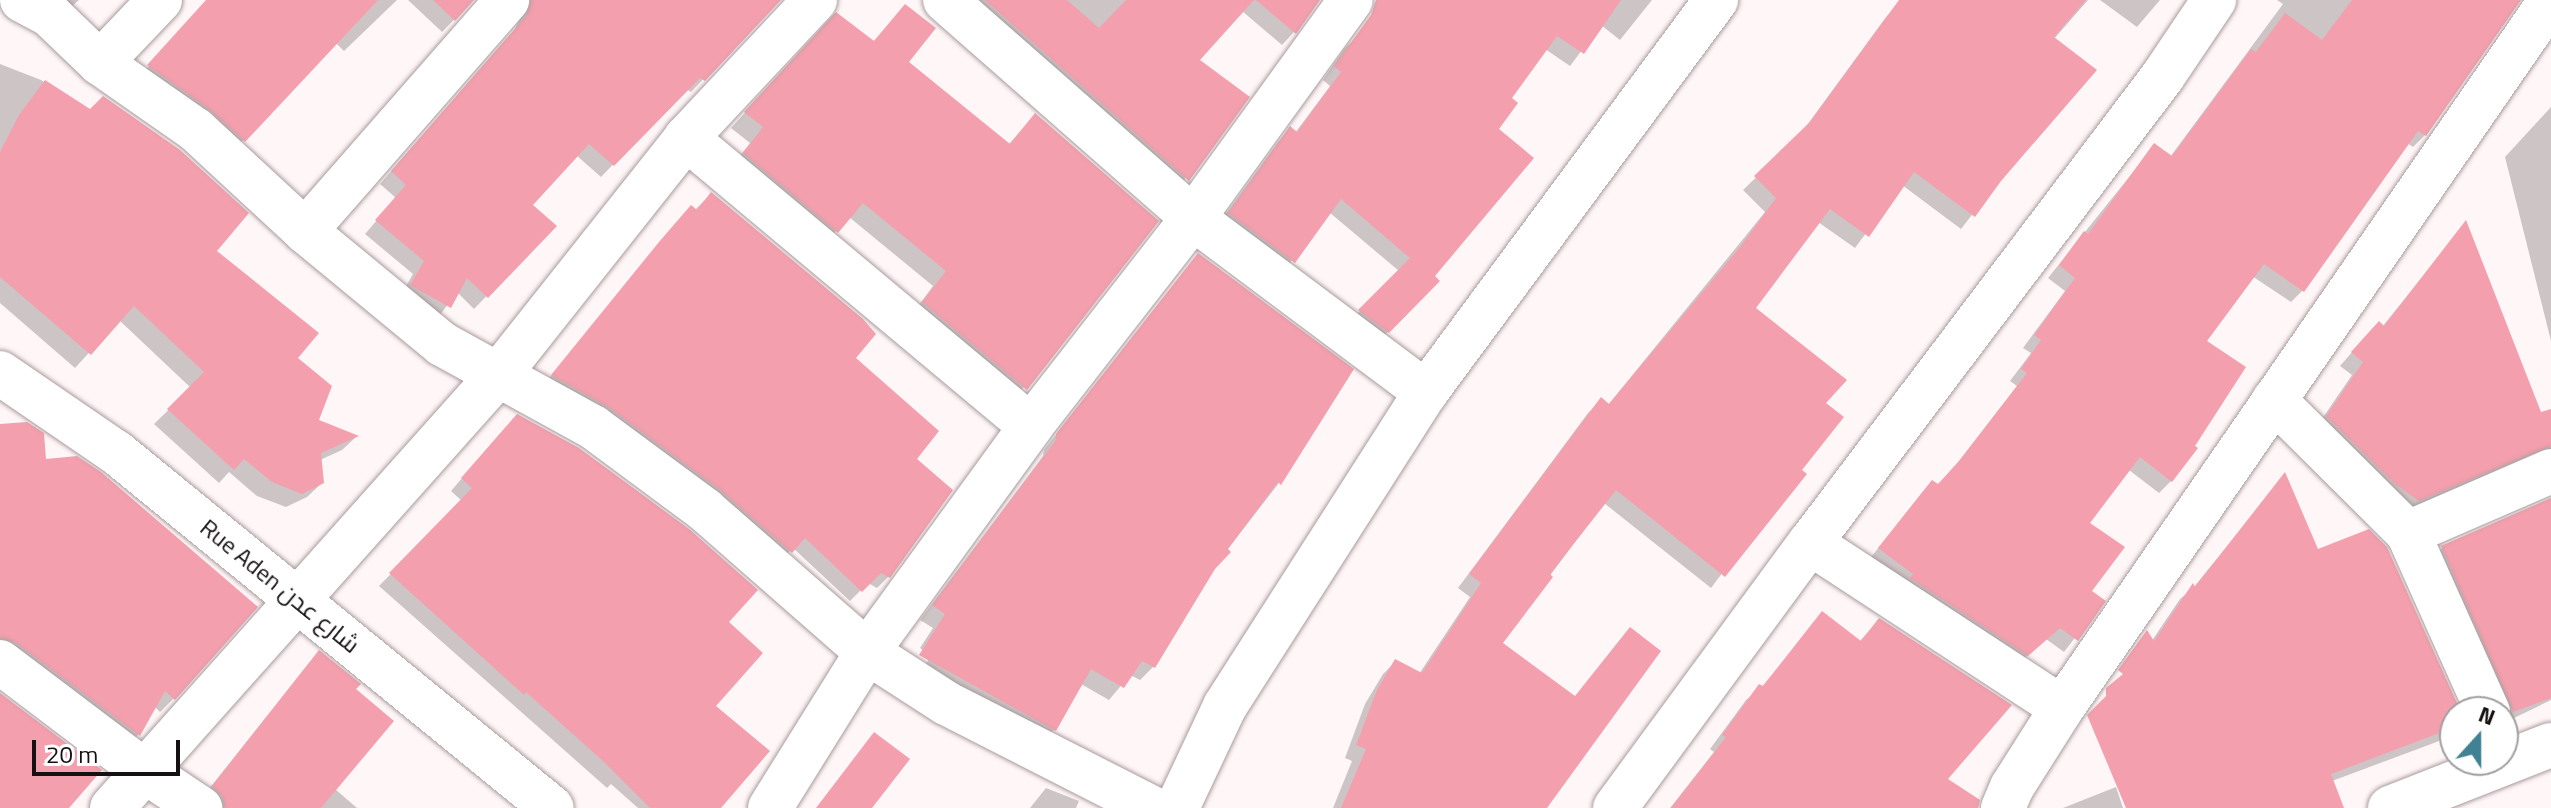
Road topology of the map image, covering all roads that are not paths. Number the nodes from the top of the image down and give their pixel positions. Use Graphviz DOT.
graph roads {
  1 [pos="22,0"];
  2 [pos="160,0"];
  3 [pos="507,0"];
  4 [pos="815,0"];
  5 [pos="945,0"];
  6 [pos="1716,0"];
  7 [pos="2214,0"];
  8 [pos="2551,0"];
  9 [pos="1341,4"];
  10 [pos="100,63"];
  11 [pos="686,138"];
  12 [pos="1193,218"];
  13 [pos="305,231"];
  14 [pos="0,373"];
  15 [pos="500,373"];
  16 [pos="1426,392"];
  17 [pos="2274,400"];
  18 [pos="1031,426"];
  19 [pos="2551,471"];
  20 [pos="2408,533"];
  21 [pos="1810,543"];
  22 [pos="299,602"];
  23 [pos="867,652"];
  24 [pos="1,666"];
  25 [pos="2481,696"];
  26 [pos="2062,708"];
  27 [pos="2551,745"];
  28 [pos="2519,750"];
  29 [pos="143,770"];
  30 [pos="2456,776"];
  31 [pos="112,808"];
  32 [pos="200,808"];
  33 [pos="552,808"];
  34 [pos="770,808"];
  35 [pos="1152,808"];
  36 [pos="1177,808"];
  37 [pos="1615,808"];
  38 [pos="2003,808"];
  39 [pos="2390,808"];
  1 -- 10 [label="street"];
  2 -- 10 [label="street"];
  3 -- 13 [label="street"];
  4 -- 11 [label="street"];
  5 -- 12 [label="street"];
  6 -- 16 [label="street"];
  7 -- 21 [label="street"];
  8 -- 17 [label="street"];
  9 -- 12 [label="street"];
  10 -- 13 [label="street"];
  11 -- 15 [label="street"];
  11 -- 18 [label="street"];
  12 -- 16 [label="street"];
  12 -- 18 [label="street"];
  13 -- 15 [label="street"];
  14 -- 22 [label="street, Rue Aden شارع عدن"];
  15 -- 22 [label="street"];
  15 -- 23 [label="street"];
  16 -- 36 [label="street"];
  17 -- 20 [label="street"];
  17 -- 26 [label="street"];
  18 -- 23 [label="street"];
  19 -- 20 [label="street"];
  20 -- 25 [label="street"];
  21 -- 26 [label="street"];
  21 -- 37 [label="street"];
  22 -- 29 [label="street"];
  22 -- 33 [label="street, Rue Aden شارع عدن"];
  23 -- 34 [label="street"];
  23 -- 35 [label="street"];
  24 -- 29 [label="street"];
  26 -- 38 [label="street"];
  27 -- 28 [label="street"];
  29 -- 31 [label="street"];
  29 -- 32 [label="street"];
  30 -- 39 [label="street"];
}
